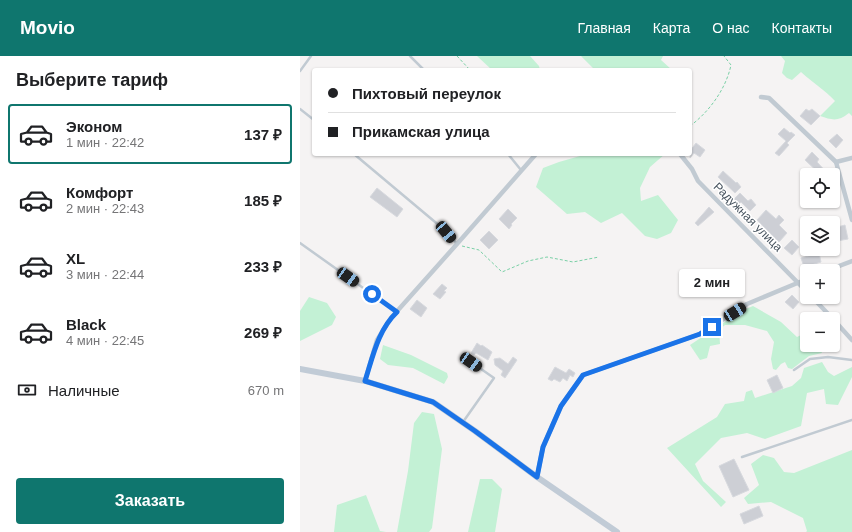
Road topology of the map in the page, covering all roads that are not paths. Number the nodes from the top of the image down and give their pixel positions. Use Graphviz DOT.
graph roads {
  1 [pos="311,56"];
  2 [pos="410,56"];
  3 [pos="422,68"];
  4 [pos="300,71"];
  5 [pos="761,97"];
  6 [pos="300,109"];
  7 [pos="312,118"];
  8 [pos="356,156"];
  9 [pos="510,156"];
  10 [pos="534,156"];
  11 [pos="682,156"];
  12 [pos="852,158"];
  13 [pos="836,162"];
  14 [pos="522,170"];
  15 [pos="852,220"];
  16 [pos="300,243"];
  17 [pos="457,244"];
  18 [pos="852,261"];
  19 [pos="840,266"];
  20 [pos="798,282"];
  21 [pos="819,304"];
  22 [pos="397,312"];
  23 [pos="826,312"];
  24 [pos="840,327"];
  25 [pos="852,340"];
  26 [pos="852,360"];
  27 [pos="471,362"];
  28 [pos="300,369"];
  29 [pos="794,370"];
  30 [pos="365,381"];
  31 [pos="852,420"];
  32 [pos="462,422"];
  33 [pos="742,457"];
  34 [pos="537,477"];
  35 [pos="617,532"];
  1 -- 4 [label="lane"];
  2 -- 3 [label="lane"];
  5 -- 13 [label="street"];
  6 -- 7 [label="lane"];
  8 -- 17 [label="lane"];
  9 -- 14 [label="lane"];
  10 -- 14 [label="street"];
  11 -- 20 [label="street, Радужная улица"];
  12 -- 13 [label="street"];
  13 -- 15 [label="street"];
  14 -- 17 [label="street"];
  16 -- 22 [label="lane"];
  17 -- 22 [label="street"];
  18 -- 19 [label="street"];
  20 -- 34 [label="street"];
  21 -- 23 [label="street"];
  22 -- 30 [label="street"];
  24 -- 25 [label="street"];
  26 -- 29 [label="lane"];
  27 -- 32 [label="lane"];
  28 -- 30 [label="main road"];
  30 -- 32 [label="main road"];
  31 -- 33 [label="lane"];
  32 -- 34 [label="main road"];
  34 -- 35 [label="main road"];
}
